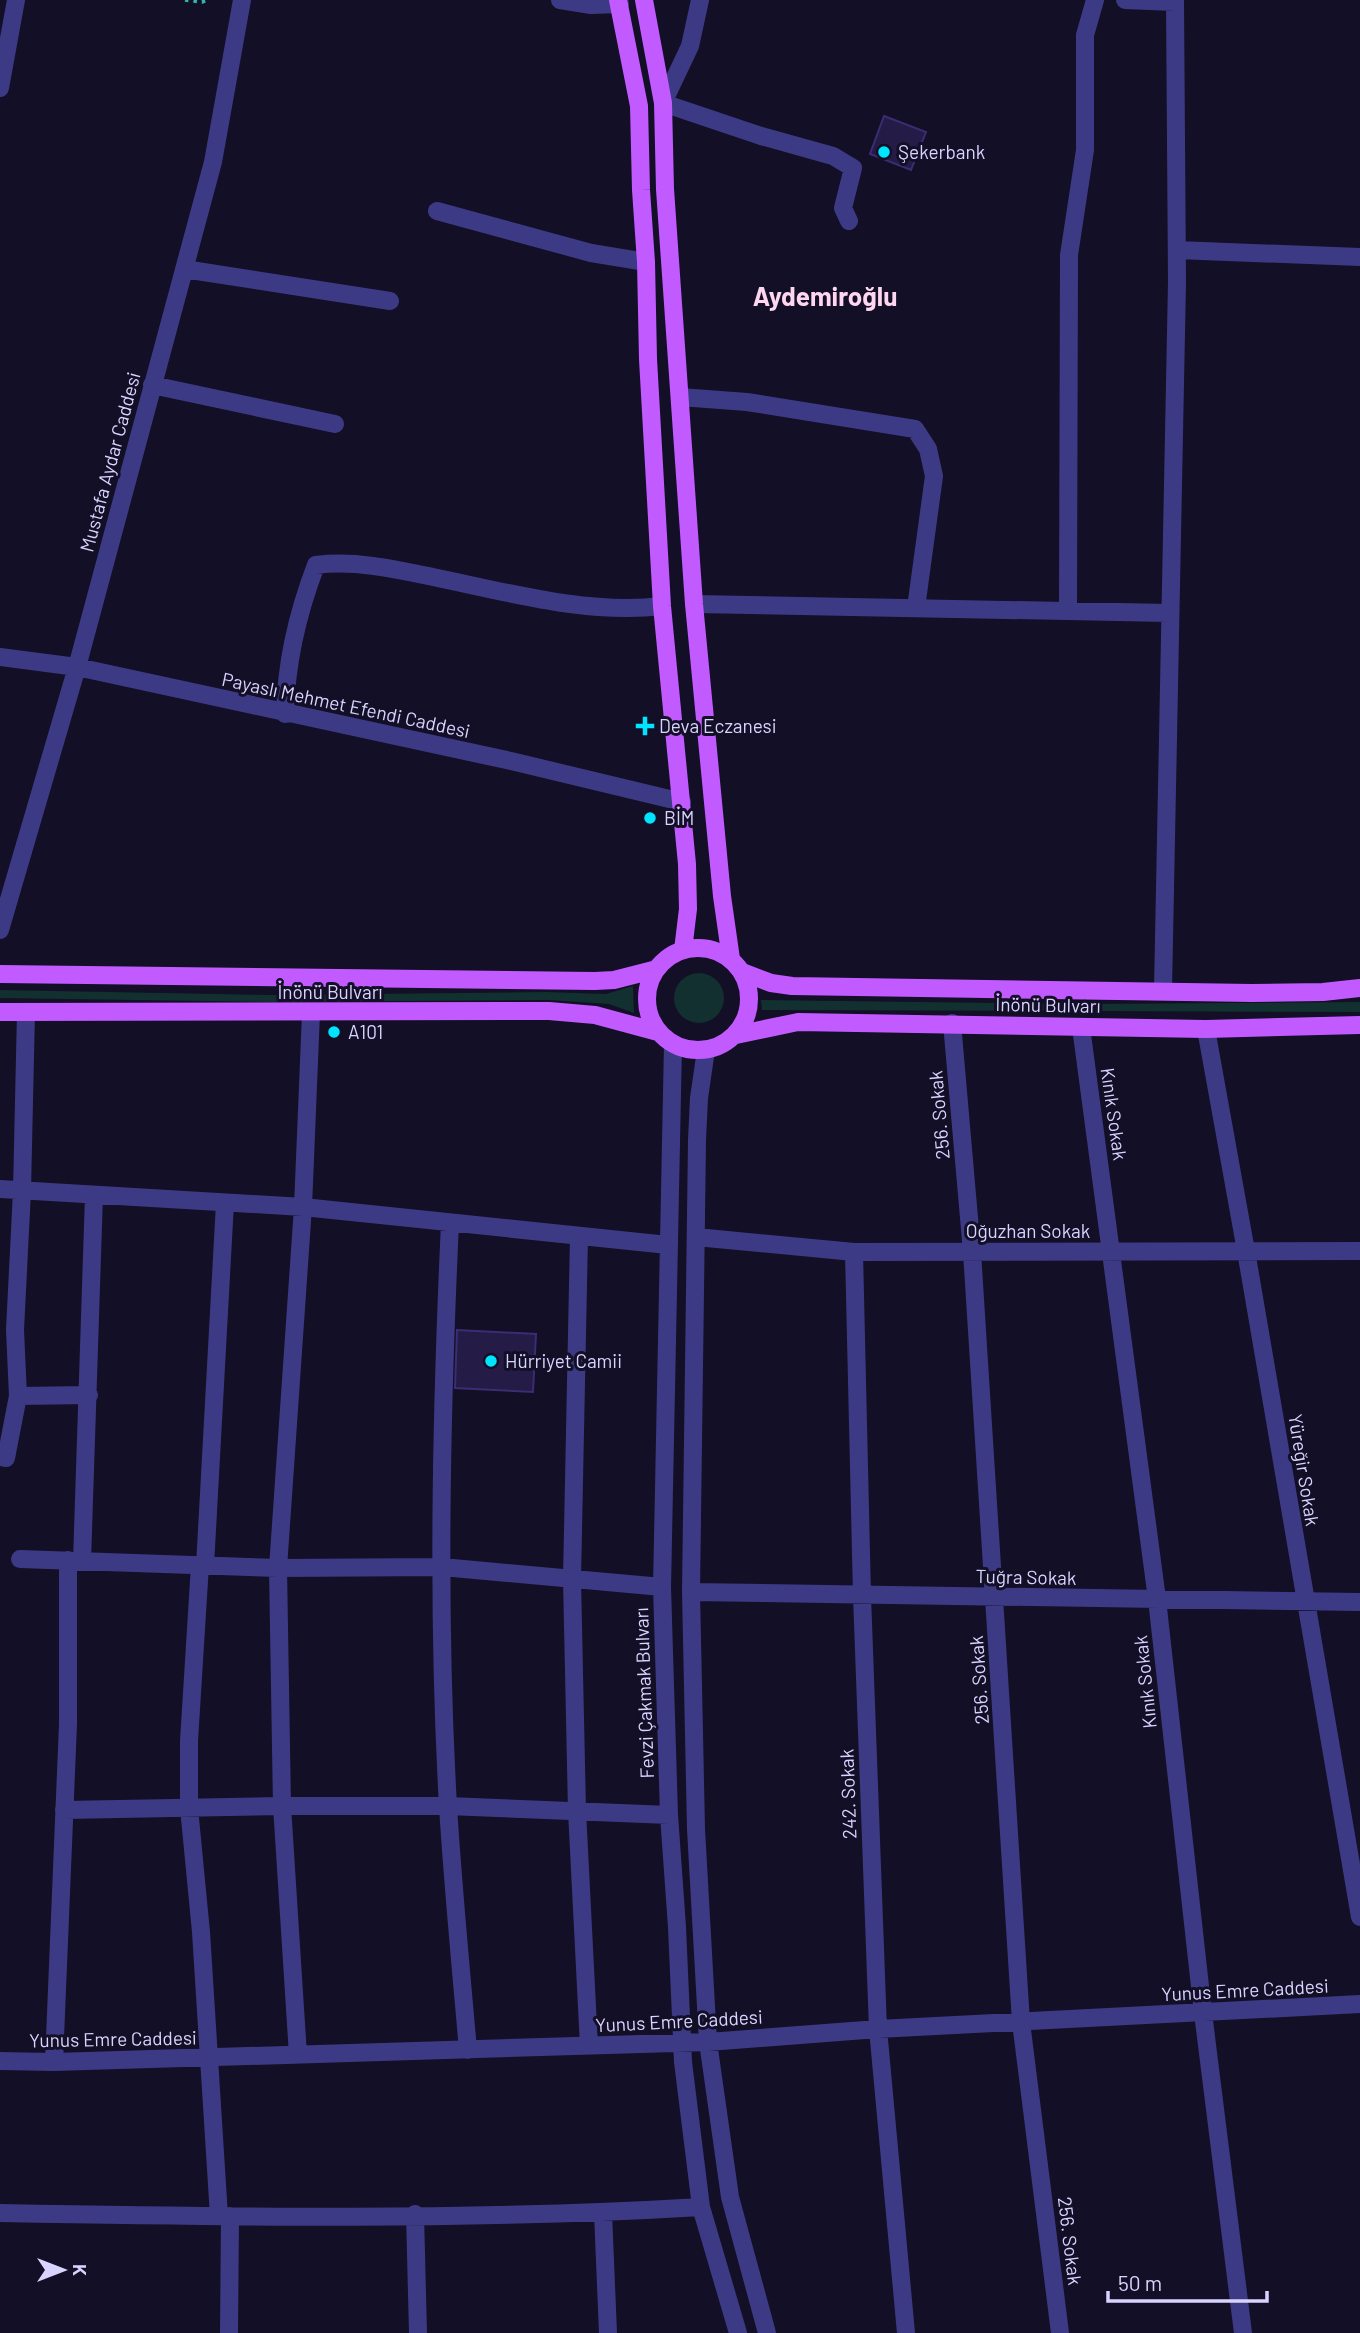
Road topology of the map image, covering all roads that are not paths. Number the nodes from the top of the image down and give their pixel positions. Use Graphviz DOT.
graph roads {
  1 [pos="16,0"];
  2 [pos="242,0"];
  3 [pos="560,0"];
  4 [pos="643,0"];
  5 [pos="700,0"];
  6 [pos="1095,0"];
  7 [pos="1125,0"];
  8 [pos="1175,1"];
  9 [pos="619,2"];
  10 [pos="0,88"];
  11 [pos="663,103"];
  12 [pos="438,211"];
  13 [pos="849,221"];
  14 [pos="1177,250"];
  15 [pos="1360,257"];
  16 [pos="646,262"];
  17 [pos="184,269"];
  18 [pos="390,301"];
  19 [pos="152,385"];
  20 [pos="680,397"];
  21 [pos="335,424"];
  22 [pos="694,604"];
  23 [pos="662,606"];
  24 [pos="916,608"];
  25 [pos="1068,611"];
  26 [pos="1169,613"];
  27 [pos="0,657"];
  28 [pos="76,667"];
  29 [pos="285,714"];
  30 [pos="682,802"];
  31 [pos="0,930"];
  32 [pos="683,950"];
  33 [pos="736,965"];
  34 [pos="657,970"];
  35 [pos="0,974"];
  36 [pos="1360,988"];
  37 [pos="1163,990"];
  38 [pos="0,1012"];
  39 [pos="26,1012"];
  40 [pos="311,1013"];
  41 [pos="952,1023"];
  42 [pos="1360,1025"];
  43 [pos="1081,1027"];
  44 [pos="1206,1029"];
  45 [pos="658,1032"];
  46 [pos="736,1035"];
  47 [pos="673,1044"];
  48 [pos="706,1050"];
  49 [pos="0,1189"];
  50 [pos="22,1191"];
  51 [pos="94,1195"];
  52 [pos="225,1203"];
  53 [pos="303,1207"];
  54 [pos="450,1223"];
  55 [pos="579,1236"];
  56 [pos="696,1237"];
  57 [pos="668,1245"];
  58 [pos="1112,1251"];
  59 [pos="1247,1251"];
  60 [pos="1360,1251"];
  61 [pos="854,1252"];
  62 [pos="972,1252"];
  63 [pos="8,1376"];
  64 [pos="89,1395"];
  65 [pos="18,1396"];
  66 [pos="0,1457"];
  67 [pos="20,1559"];
  68 [pos="75,1560"];
  69 [pos="202,1565"];
  70 [pos="278,1567"];
  71 [pos="442,1567"];
  72 [pos="572,1579"];
  73 [pos="662,1587"];
  74 [pos="691,1592"];
  75 [pos="862,1597"];
  76 [pos="994,1597"];
  77 [pos="1157,1599"];
  78 [pos="1305,1602"];
  79 [pos="1360,1602"];
  80 [pos="282,1806"];
  81 [pos="448,1806"];
  82 [pos="189,1808"];
  83 [pos="64,1810"];
  84 [pos="577,1811"];
  85 [pos="670,1815"];
  86 [pos="1360,1917"];
  87 [pos="1360,2004"];
  88 [pos="1203,2013"];
  89 [pos="1021,2022"];
  90 [pos="878,2029"];
  91 [pos="708,2042"];
  92 [pos="681,2043"];
  93 [pos="589,2046"];
  94 [pos="468,2050"];
  95 [pos="298,2055"];
  96 [pos="209,2058"];
  97 [pos="0,2061"];
  98 [pos="54,2063"];
  99 [pos="701,2207"];
  100 [pos="0,2213"];
  101 [pos="603,2213"];
  102 [pos="415,2214"];
  103 [pos="224,2216"];
  104 [pos="229,2333"];
  105 [pos="418,2333"];
  106 [pos="608,2333"];
  107 [pos="738,2333"];
  108 [pos="767,2333"];
  109 [pos="906,2333"];
  110 [pos="1060,2333"];
  111 [pos="1243,2333"];
  1 -- 10 [label="street"];
  2 -- 17 [label="street, Mustafa Aydar Caddesi"];
  3 -- 9 [label="street"];
  4 -- 11 [label="main road"];
  5 -- 11 [label="street"];
  6 -- 25 [label="street"];
  7 -- 8 [label="street"];
  8 -- 14 [label="street"];
  9 -- 16 [label="main road"];
  11 -- 13 [label="street"];
  11 -- 20 [label="main road"];
  12 -- 16 [label="street"];
  14 -- 15 [label="street"];
  14 -- 26 [label="street"];
  16 -- 23 [label="main road"];
  17 -- 18 [label="street"];
  17 -- 19 [label="street, Mustafa Aydar Caddesi"];
  19 -- 21 [label="street"];
  19 -- 28 [label="street, Mustafa Aydar Caddesi"];
  20 -- 22 [label="main road"];
  20 -- 24 [label="street"];
  22 -- 24 [label="street"];
  22 -- 33 [label="main road"];
  23 -- 29 [label="street"];
  23 -- 30 [label="main road"];
  24 -- 25 [label="street"];
  25 -- 26 [label="street"];
  26 -- 37 [label="street"];
  27 -- 28 [label="street, Payaslı Mehmet Efendi Caddesi"];
  28 -- 29 [label="street, Payaslı Mehmet Efendi Caddesi"];
  28 -- 31 [label="street, Mustafa Aydar Caddesi"];
  29 -- 30 [label="street, Payaslı Mehmet Efendi Caddesi"];
  30 -- 32 [label="main road"];
  32 -- 33 [label="main road"];
  32 -- 34 [label="main road"];
  33 -- 37 [label="main road, İnönü Bulvarı"];
  33 -- 46 [label="main road"];
  34 -- 35 [label="main road"];
  34 -- 45 [label="main road"];
  36 -- 37 [label="main road, İnönü Bulvarı"];
  38 -- 39 [label="main road, İnönü Bulvarı"];
  39 -- 40 [label="main road, İnönü Bulvarı"];
  39 -- 50 [label="street"];
  40 -- 45 [label="main road, İnönü Bulvarı"];
  40 -- 53 [label="street"];
  41 -- 43 [label="main road, İnönü Bulvarı"];
  41 -- 46 [label="main road, İnönü Bulvarı"];
  41 -- 62 [label="street, 256. Sokak"];
  42 -- 44 [label="main road, İnönü Bulvarı"];
  43 -- 44 [label="main road, İnönü Bulvarı"];
  43 -- 58 [label="street, Kınık Sokak"];
  44 -- 59 [label="street, Yüreğir Sokak"];
  45 -- 47 [label="main road"];
  46 -- 48 [label="main road"];
  47 -- 48 [label="main road"];
  47 -- 57 [label="street, Fevzi Çakmak Bulvarı"];
  48 -- 56 [label="street"];
  49 -- 50 [label="street"];
  50 -- 51 [label="street"];
  50 -- 63 [label="street"];
  51 -- 52 [label="street"];
  51 -- 64 [label="street"];
  52 -- 53 [label="street"];
  52 -- 69 [label="street"];
  53 -- 54 [label="street"];
  53 -- 70 [label="street"];
  54 -- 55 [label="street"];
  54 -- 71 [label="street"];
  55 -- 57 [label="street"];
  55 -- 72 [label="street"];
  56 -- 61 [label="street, Oğuzhan Sokak"];
  56 -- 74 [label="street"];
  57 -- 73 [label="street, Fevzi Çakmak Bulvarı"];
  58 -- 59 [label="street, Oğuzhan Sokak"];
  58 -- 62 [label="street, Oğuzhan Sokak"];
  58 -- 77 [label="street, Kınık Sokak"];
  59 -- 60 [label="street, Oğuzhan Sokak"];
  59 -- 78 [label="street, Yüreğir Sokak"];
  61 -- 62 [label="street, Oğuzhan Sokak"];
  61 -- 75 [label="street, 242. Sokak"];
  62 -- 76 [label="street, 256. Sokak"];
  63 -- 65 [label="street"];
  64 -- 65 [label="street"];
  64 -- 68 [label="street"];
  65 -- 66 [label="street"];
  67 -- 68 [label="street"];
  68 -- 69 [label="street"];
  68 -- 83 [label="street"];
  69 -- 70 [label="street"];
  69 -- 82 [label="street"];
  70 -- 71 [label="street"];
  70 -- 80 [label="street"];
  71 -- 72 [label="street"];
  71 -- 81 [label="street"];
  72 -- 73 [label="street"];
  72 -- 84 [label="street"];
  73 -- 85 [label="street, Fevzi Çakmak Bulvarı"];
  74 -- 75 [label="street, Tuğra Sokak"];
  74 -- 91 [label="street"];
  75 -- 76 [label="street, Tuğra Sokak"];
  75 -- 90 [label="street, 242. Sokak"];
  76 -- 77 [label="street, Tuğra Sokak"];
  76 -- 89 [label="street, 256. Sokak"];
  77 -- 78 [label="street, Tuğra Sokak"];
  77 -- 88 [label="street, Kınık Sokak"];
  78 -- 79 [label="street, Tuğra Sokak"];
  78 -- 86 [label="street, Yüreğir Sokak"];
  80 -- 81 [label="street"];
  80 -- 82 [label="street"];
  80 -- 95 [label="street"];
  81 -- 84 [label="street"];
  81 -- 94 [label="street"];
  82 -- 83 [label="street"];
  82 -- 96 [label="street"];
  83 -- 98 [label="street"];
  84 -- 85 [label="street"];
  84 -- 93 [label="street"];
  85 -- 92 [label="street, Fevzi Çakmak Bulvarı"];
  87 -- 88 [label="street, Yunus Emre Caddesi"];
  88 -- 89 [label="street, Yunus Emre Caddesi"];
  88 -- 111 [label="street, Kınık Sokak"];
  89 -- 90 [label="street, Yunus Emre Caddesi"];
  89 -- 110 [label="street, 256. Sokak"];
  90 -- 91 [label="street, Yunus Emre Caddesi"];
  90 -- 109 [label="street, 242. Sokak"];
  91 -- 92 [label="street, Yunus Emre Caddesi"];
  91 -- 108 [label="street"];
  92 -- 93 [label="street, Yunus Emre Caddesi"];
  92 -- 99 [label="street, Fevzi Çakmak Bulvarı"];
  93 -- 94 [label="street, Yunus Emre Caddesi"];
  94 -- 95 [label="street, Yunus Emre Caddesi"];
  95 -- 96 [label="street, Yunus Emre Caddesi"];
  96 -- 98 [label="street, Yunus Emre Caddesi"];
  96 -- 103 [label="street"];
  97 -- 98 [label="street, Yunus Emre Caddesi"];
  99 -- 101 [label="street"];
  99 -- 107 [label="street, Fevzi Çakmak Bulvarı"];
  100 -- 103 [label="street"];
  101 -- 102 [label="street"];
  101 -- 106 [label="street"];
  102 -- 103 [label="street"];
  102 -- 105 [label="street"];
  103 -- 104 [label="street"];
}
